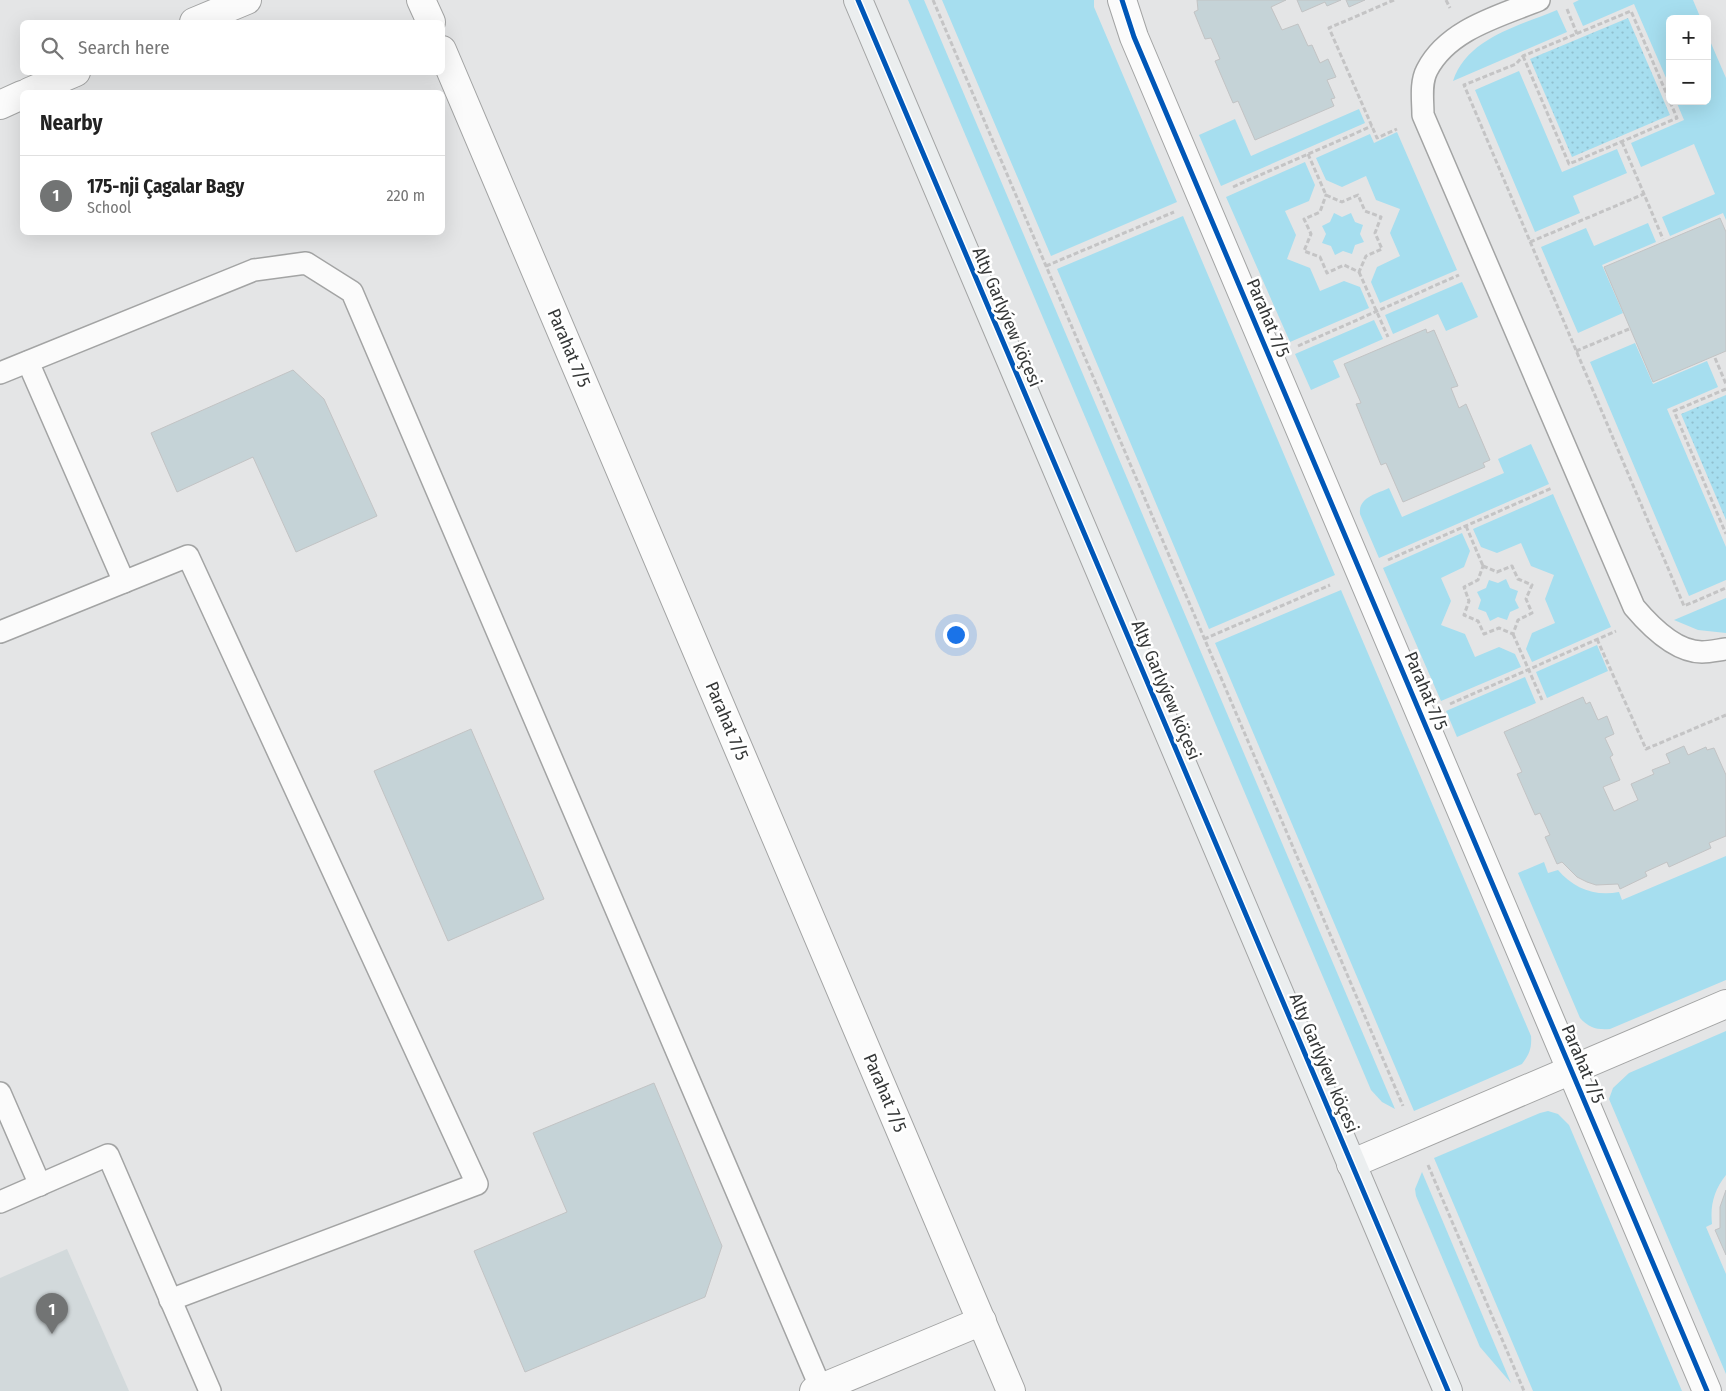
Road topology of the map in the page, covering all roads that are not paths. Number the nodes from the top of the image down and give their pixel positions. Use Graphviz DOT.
graph roads {
  1 [pos="247,0"];
  2 [pos="421,0"];
  3 [pos="858,0"];
  4 [pos="1122,0"];
  5 [pos="1539,0"];
  6 [pos="199,20"];
  7 [pos="430,20"];
  8 [pos="445,57"];
  9 [pos="69,75"];
  10 [pos="34,90"];
  11 [pos="20,96"];
  12 [pos="0,105"];
  13 [pos="28,362"];
  14 [pos="0,373"];
  15 [pos="124,582"];
  16 [pos="0,632"];
  17 [pos="1726,650"];
  18 [pos="1726,1004"];
  19 [pos="1571,1070"];
  20 [pos="0,1093"];
  21 [pos="1352,1164"];
  22 [pos="40,1185"];
  23 [pos="0,1202"];
  24 [pos="170,1300"];
  25 [pos="982,1321"];
  26 [pos="819,1390"];
  27 [pos="210,1391"];
  28 [pos="1011,1391"];
  29 [pos="1448,1391"];
  30 [pos="1707,1391"];
  1 -- 6 [label="street"];
  2 -- 7 [label="street"];
  3 -- 21 [label="street, Alty Garlyýew köçesi"];
  4 -- 19 [label="street, Parahat 7/5"];
  5 -- 17 [label="lane"];
  8 -- 25 [label="street, Parahat 7/5"];
  9 -- 10 [label="street"];
  11 -- 12 [label="street"];
  13 -- 14 [label="lane"];
  13 -- 15 [label="lane"];
  13 -- 26 [label="lane"];
  15 -- 16 [label="lane"];
  15 -- 24 [label="lane"];
  18 -- 19 [label="street, Parahat 7/5"];
  19 -- 21 [label="street, Parahat 7/5"];
  19 -- 30 [label="street, Parahat 7/5"];
  20 -- 22 [label="lane"];
  21 -- 29 [label="street, Alty Garlyýew köçesi"];
  22 -- 23 [label="lane"];
  22 -- 24 [label="lane"];
  24 -- 27 [label="lane"];
  25 -- 26 [label="street"];
  25 -- 28 [label="street, Parahat 7/5"];
}
